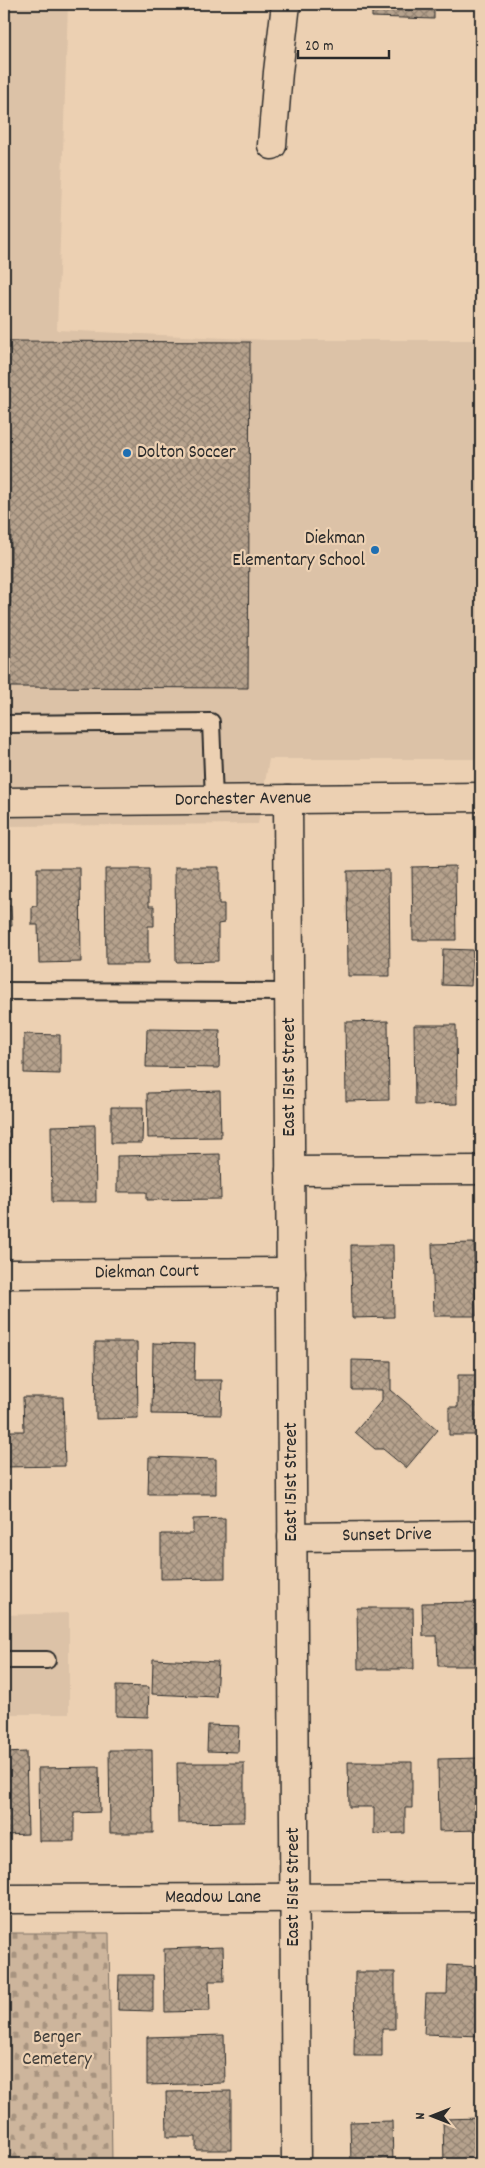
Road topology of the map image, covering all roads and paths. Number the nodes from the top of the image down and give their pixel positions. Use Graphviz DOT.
graph roads {
  1 [pos="286,4"];
  2 [pos="272,145"];
  3 [pos="4,724"];
  4 [pos="481,797"];
  5 [pos="288,799"];
  6 [pos="214,800"];
  7 [pos="4,802"];
  8 [pos="4,992"];
  9 [pos="289,992"];
  10 [pos="481,1170"];
  11 [pos="290,1171"];
  12 [pos="291,1272"];
  13 [pos="4,1276"];
  14 [pos="481,1535"];
  15 [pos="292,1537"];
  16 [pos="4,1660"];
  17 [pos="47,1660"];
  18 [pos="481,1897"];
  19 [pos="294,1898"];
  20 [pos="4,1899"];
  21 [pos="296,2164"];
  1 -- 2 [label="street"];
  3 -- 6 [label="lane"];
  4 -- 5 [label="street, Dorchester Avenue"];
  5 -- 6 [label="street, Dorchester Avenue"];
  5 -- 9 [label="street, East 151st Street"];
  6 -- 7 [label="street, Dorchester Avenue"];
  8 -- 9 [label="lane"];
  9 -- 11 [label="street, East 151st Street"];
  10 -- 11 [label="street"];
  11 -- 12 [label="street, East 151st Street"];
  12 -- 13 [label="street, Diekman Court"];
  12 -- 15 [label="street, East 151st Street"];
  14 -- 15 [label="street, Sunset Drive"];
  15 -- 19 [label="street, East 151st Street"];
  16 -- 17 [label="lane"];
  18 -- 19 [label="street, Meadow Lane"];
  19 -- 20 [label="street, Meadow Lane"];
  19 -- 21 [label="street, East 151st Street"];
}
